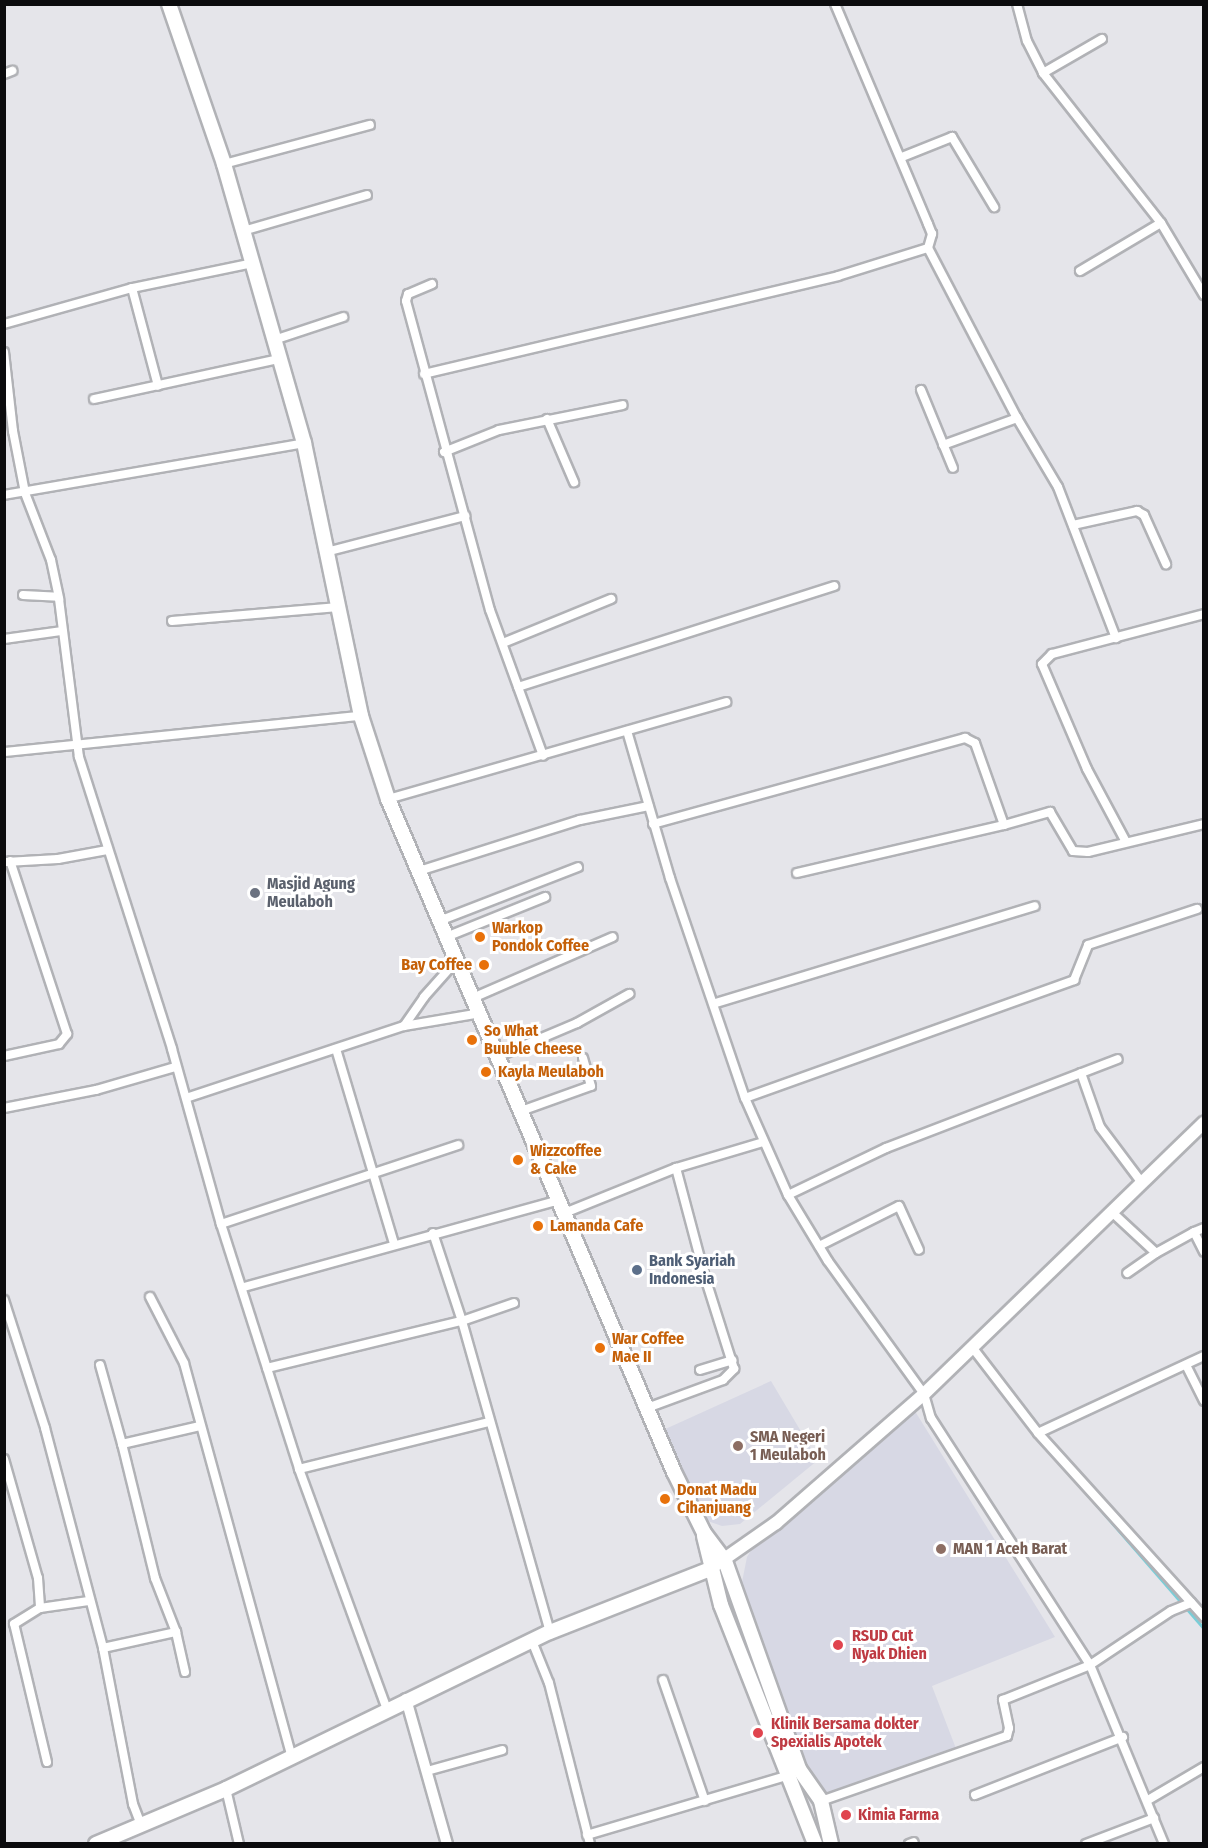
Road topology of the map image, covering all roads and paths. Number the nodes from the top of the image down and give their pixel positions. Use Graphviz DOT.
graph roads {
  1 [pos="169,4"];
  2 [pos="835,4"];
  3 [pos="1017,4"];
  4 [pos="1102,39"];
  5 [pos="1044,73"];
  6 [pos="370,125"];
  7 [pos="902,157"];
  8 [pos="224,164"];
  9 [pos="367,195"];
  10 [pos="994,207"];
  11 [pos="1161,223"];
  12 [pos="243,231"];
  13 [pos="928,248"];
  14 [pos="254,263"];
  15 [pos="1080,271"];
  16 [pos="432,284"];
  17 [pos="132,288"];
  18 [pos="1203,295"];
  19 [pos="343,317"];
  20 [pos="4,324"];
  21 [pos="274,340"];
  22 [pos="4,352"];
  23 [pos="279,359"];
  24 [pos="423,374"];
  25 [pos="158,386"];
  26 [pos="921,390"];
  27 [pos="94,399"];
  28 [pos="623,405"];
  29 [pos="1017,418"];
  30 [pos="547,419"];
  31 [pos="304,442"];
  32 [pos="943,446"];
  33 [pos="444,452"];
  34 [pos="953,468"];
  35 [pos="574,482"];
  36 [pos="25,493"];
  37 [pos="4,495"];
  38 [pos="465,516"];
  39 [pos="1073,525"];
  40 [pos="326,552"];
  41 [pos="1166,564"];
  42 [pos="834,586"];
  43 [pos="23,595"];
  44 [pos="58,597"];
  45 [pos="611,599"];
  46 [pos="338,607"];
  47 [pos="1203,614"];
  48 [pos="172,621"];
  49 [pos="62,631"];
  50 [pos="1116,638"];
  51 [pos="4,639"];
  52 [pos="503,643"];
  53 [pos="518,687"];
  54 [pos="726,702"];
  55 [pos="361,716"];
  56 [pos="627,731"];
  57 [pos="78,745"];
  58 [pos="4,752"];
  59 [pos="543,756"];
  60 [pos="388,799"];
  61 [pos="649,806"];
  62 [pos="653,824"];
  63 [pos="1203,824"];
  64 [pos="1004,825"];
  65 [pos="1126,842"];
  66 [pos="107,850"];
  67 [pos="7,861"];
  68 [pos="578,867"];
  69 [pos="419,871"];
  70 [pos="797,873"];
  71 [pos="545,897"];
  72 [pos="1035,906"];
  73 [pos="1197,909"];
  74 [pos="439,921"];
  75 [pos="613,936"];
  76 [pos="446,937"];
  77 [pos="458,960"];
  78 [pos="628,994"];
  79 [pos="475,997"];
  80 [pos="716,1003"];
  81 [pos="481,1012"];
  82 [pos="404,1026"];
  83 [pos="336,1049"];
  84 [pos="4,1056"];
  85 [pos="499,1056"];
  86 [pos="583,1058"];
  87 [pos="1118,1059"];
  88 [pos="175,1067"];
  89 [pos="1082,1072"];
  90 [pos="186,1098"];
  91 [pos="745,1098"];
  92 [pos="4,1108"];
  93 [pos="521,1111"];
  94 [pos="1203,1123"];
  95 [pos="763,1142"];
  96 [pos="458,1145"];
  97 [pos="676,1168"];
  98 [pos="370,1172"];
  99 [pos="1142,1184"];
  100 [pos="788,1196"];
  101 [pos="556,1201"];
  102 [pos="562,1214"];
  103 [pos="1114,1214"];
  104 [pos="221,1224"];
  105 [pos="1203,1228"];
  106 [pos="1194,1232"];
  107 [pos="433,1233"];
  108 [pos="394,1243"];
  109 [pos="819,1246"];
  110 [pos="919,1250"];
  111 [pos="1203,1252"];
  112 [pos="1156,1253"];
  113 [pos="1127,1273"];
  114 [pos="244,1287"];
  115 [pos="150,1297"];
  116 [pos="4,1300"];
  117 [pos="514,1303"];
  118 [pos="462,1321"];
  119 [pos="972,1347"];
  120 [pos="1203,1356"];
  121 [pos="733,1360"];
  122 [pos="100,1365"];
  123 [pos="1186,1365"];
  124 [pos="267,1368"];
  125 [pos="700,1370"];
  126 [pos="924,1394"];
  127 [pos="1203,1401"];
  128 [pos="647,1408"];
  129 [pos="489,1422"];
  130 [pos="200,1426"];
  131 [pos="1038,1433"];
  132 [pos="122,1444"];
  133 [pos="4,1459"];
  134 [pos="299,1469"];
  135 [pos="704,1533"];
  136 [pos="725,1561"];
  137 [pos="710,1569"];
  138 [pos="88,1601"];
  139 [pos="1191,1603"];
  140 [pos="40,1608"];
  141 [pos="1203,1617"];
  142 [pos="176,1632"];
  143 [pos="550,1632"];
  144 [pos="532,1641"];
  145 [pos="103,1648"];
  146 [pos="1090,1665"];
  147 [pos="185,1672"];
  148 [pos="663,1680"];
  149 [pos="406,1699"];
  150 [pos="387,1709"];
  151 [pos="1123,1737"];
  152 [pos="502,1750"];
  153 [pos="291,1754"];
  154 [pos="47,1762"];
  155 [pos="1203,1767"];
  156 [pos="427,1772"];
  157 [pos="791,1774"];
  158 [pos="226,1789"];
  159 [pos="975,1796"];
  160 [pos="1148,1800"];
  161 [pos="705,1801"];
  162 [pos="821,1802"];
  163 [pos="1154,1818"];
  164 [pos="140,1822"];
  165 [pos="588,1839"];
  166 [pos="111,1840"];
  167 [pos="96,1844"];
  168 [pos="239,1844"];
  169 [pos="447,1844"];
  170 [pos="815,1844"];
  171 [pos="831,1844"];
  172 [pos="1086,1844"];
  173 [pos="1164,1844"];
  1 -- 8 [label="highway"];
  2 -- 7 [label="street"];
  3 -- 5 [label="street"];
  4 -- 5 [label="street"];
  5 -- 11 [label="street"];
  6 -- 8 [label="street"];
  7 -- 10 [label="street"];
  7 -- 13 [label="street"];
  8 -- 12 [label="highway"];
  9 -- 12 [label="street"];
  11 -- 15 [label="street"];
  11 -- 18 [label="street"];
  12 -- 14 [label="highway"];
  13 -- 24 [label="street"];
  13 -- 29 [label="street"];
  14 -- 17 [label="street"];
  14 -- 21 [label="highway"];
  16 -- 24 [label="street"];
  17 -- 20 [label="street"];
  17 -- 25 [label="street"];
  19 -- 21 [label="street"];
  21 -- 23 [label="highway"];
  22 -- 36 [label="street"];
  23 -- 25 [label="street"];
  23 -- 31 [label="highway"];
  24 -- 33 [label="street"];
  25 -- 27 [label="street"];
  26 -- 32 [label="street"];
  28 -- 30 [label="street"];
  29 -- 32 [label="street"];
  29 -- 39 [label="street"];
  30 -- 33 [label="street"];
  30 -- 35 [label="street"];
  31 -- 36 [label="street"];
  31 -- 40 [label="highway"];
  32 -- 34 [label="street"];
  33 -- 38 [label="street"];
  36 -- 37 [label="street"];
  36 -- 44 [label="street"];
  38 -- 40 [label="street"];
  38 -- 52 [label="street"];
  39 -- 41 [label="street"];
  39 -- 50 [label="street"];
  40 -- 46 [label="highway"];
  42 -- 53 [label="street"];
  43 -- 44 [label="street"];
  44 -- 49 [label="street"];
  45 -- 52 [label="street"];
  46 -- 48 [label="street"];
  46 -- 55 [label="highway"];
  47 -- 50 [label="street"];
  49 -- 51 [label="street"];
  49 -- 57 [label="street"];
  50 -- 65 [label="street"];
  52 -- 53 [label="street"];
  53 -- 59 [label="street"];
  54 -- 56 [label="street"];
  55 -- 57 [label="street"];
  55 -- 60 [label="highway"];
  56 -- 59 [label="street"];
  56 -- 61 [label="street"];
  57 -- 58 [label="street"];
  57 -- 66 [label="street"];
  59 -- 60 [label="street"];
  60 -- 69 [label="highway"];
  61 -- 62 [label="street"];
  61 -- 69 [label="street"];
  62 -- 64 [label="street"];
  62 -- 80 [label="street"];
  63 -- 65 [label="street"];
  64 -- 65 [label="street"];
  64 -- 70 [label="street"];
  66 -- 67 [label="street"];
  66 -- 88 [label="street"];
  67 -- 84 [label="street"];
  68 -- 74 [label="street"];
  69 -- 74 [label="highway"];
  71 -- 76 [label="street"];
  72 -- 80 [label="street"];
  73 -- 91 [label="street"];
  74 -- 76 [label="highway"];
  75 -- 79 [label="street"];
  76 -- 77 [label="highway"];
  77 -- 79 [label="highway"];
  77 -- 82 [label="street"];
  78 -- 85 [label="street"];
  79 -- 81 [label="highway"];
  80 -- 91 [label="street"];
  81 -- 82 [label="street"];
  81 -- 85 [label="highway"];
  82 -- 83 [label="street"];
  83 -- 90 [label="street"];
  83 -- 98 [label="street"];
  85 -- 93 [label="highway"];
  86 -- 93 [label="street"];
  87 -- 89 [label="street"];
  88 -- 90 [label="street"];
  88 -- 92 [label="street"];
  89 -- 99 [label="street"];
  89 -- 100 [label="street"];
  90 -- 104 [label="street"];
  91 -- 95 [label="street"];
  93 -- 101 [label="highway"];
  94 -- 99 [label="main road"];
  95 -- 97 [label="street"];
  95 -- 100 [label="street"];
  96 -- 98 [label="street"];
  97 -- 102 [label="street"];
  97 -- 121 [label="street"];
  98 -- 104 [label="street"];
  98 -- 108 [label="street"];
  99 -- 103 [label="main road"];
  100 -- 109 [label="street"];
  101 -- 102 [label="highway"];
  101 -- 107 [label="street"];
  102 -- 128 [label="highway"];
  103 -- 112 [label="street"];
  103 -- 119 [label="main road"];
  104 -- 114 [label="street"];
  105 -- 106 [label="street"];
  106 -- 111 [label="street"];
  106 -- 112 [label="street"];
  107 -- 108 [label="street"];
  107 -- 118 [label="street"];
  108 -- 114 [label="street"];
  109 -- 110 [label="street"];
  109 -- 126 [label="street"];
  112 -- 113 [label="street"];
  114 -- 124 [label="street"];
  115 -- 130 [label="street"];
  116 -- 138 [label="street"];
  117 -- 118 [label="street"];
  118 -- 124 [label="street"];
  118 -- 129 [label="street"];
  119 -- 126 [label="main road"];
  119 -- 131 [label="street"];
  120 -- 123 [label="street"];
  121 -- 125 [label="street"];
  121 -- 128 [label="street"];
  122 -- 132 [label="street"];
  123 -- 127 [label="street"];
  123 -- 131 [label="street"];
  124 -- 134 [label="street"];
  126 -- 136 [label="main road"];
  126 -- 146 [label="street"];
  128 -- 135 [label="highway"];
  129 -- 134 [label="street"];
  129 -- 143 [label="street"];
  130 -- 132 [label="street"];
  130 -- 153 [label="street"];
  131 -- 139 [label="street"];
  132 -- 142 [label="street"];
  133 -- 140 [label="street"];
  134 -- 150 [label="street"];
  135 -- 136 [label="highway"];
  135 -- 137 [label="highway"];
  136 -- 137 [label="main road"];
  136 -- 162 [label="highway"];
  137 -- 143 [label="highway"];
  137 -- 157 [label="highway"];
  138 -- 140 [label="street"];
  138 -- 145 [label="street"];
  139 -- 141 [label="street"];
  139 -- 146 [label="street"];
  140 -- 154 [label="street"];
  142 -- 145 [label="street"];
  142 -- 147 [label="street"];
  143 -- 144 [label="highway"];
  144 -- 149 [label="highway"];
  144 -- 165 [label="street"];
  145 -- 164 [label="street"];
  146 -- 151 [label="street"];
  146 -- 162 [label="street"];
  148 -- 161 [label="street"];
  149 -- 150 [label="highway"];
  149 -- 156 [label="street"];
  150 -- 153 [label="highway"];
  151 -- 159 [label="street"];
  151 -- 160 [label="street"];
  152 -- 156 [label="street"];
  153 -- 158 [label="highway"];
  155 -- 160 [label="street"];
  156 -- 169 [label="street"];
  157 -- 161 [label="street"];
  157 -- 170 [label="highway"];
  158 -- 164 [label="highway"];
  158 -- 168 [label="street"];
  160 -- 163 [label="street"];
  161 -- 165 [label="street"];
  162 -- 171 [label="highway"];
  163 -- 172 [label="street"];
  163 -- 173 [label="street"];
  164 -- 166 [label="highway"];
  166 -- 167 [label="highway"];
}
